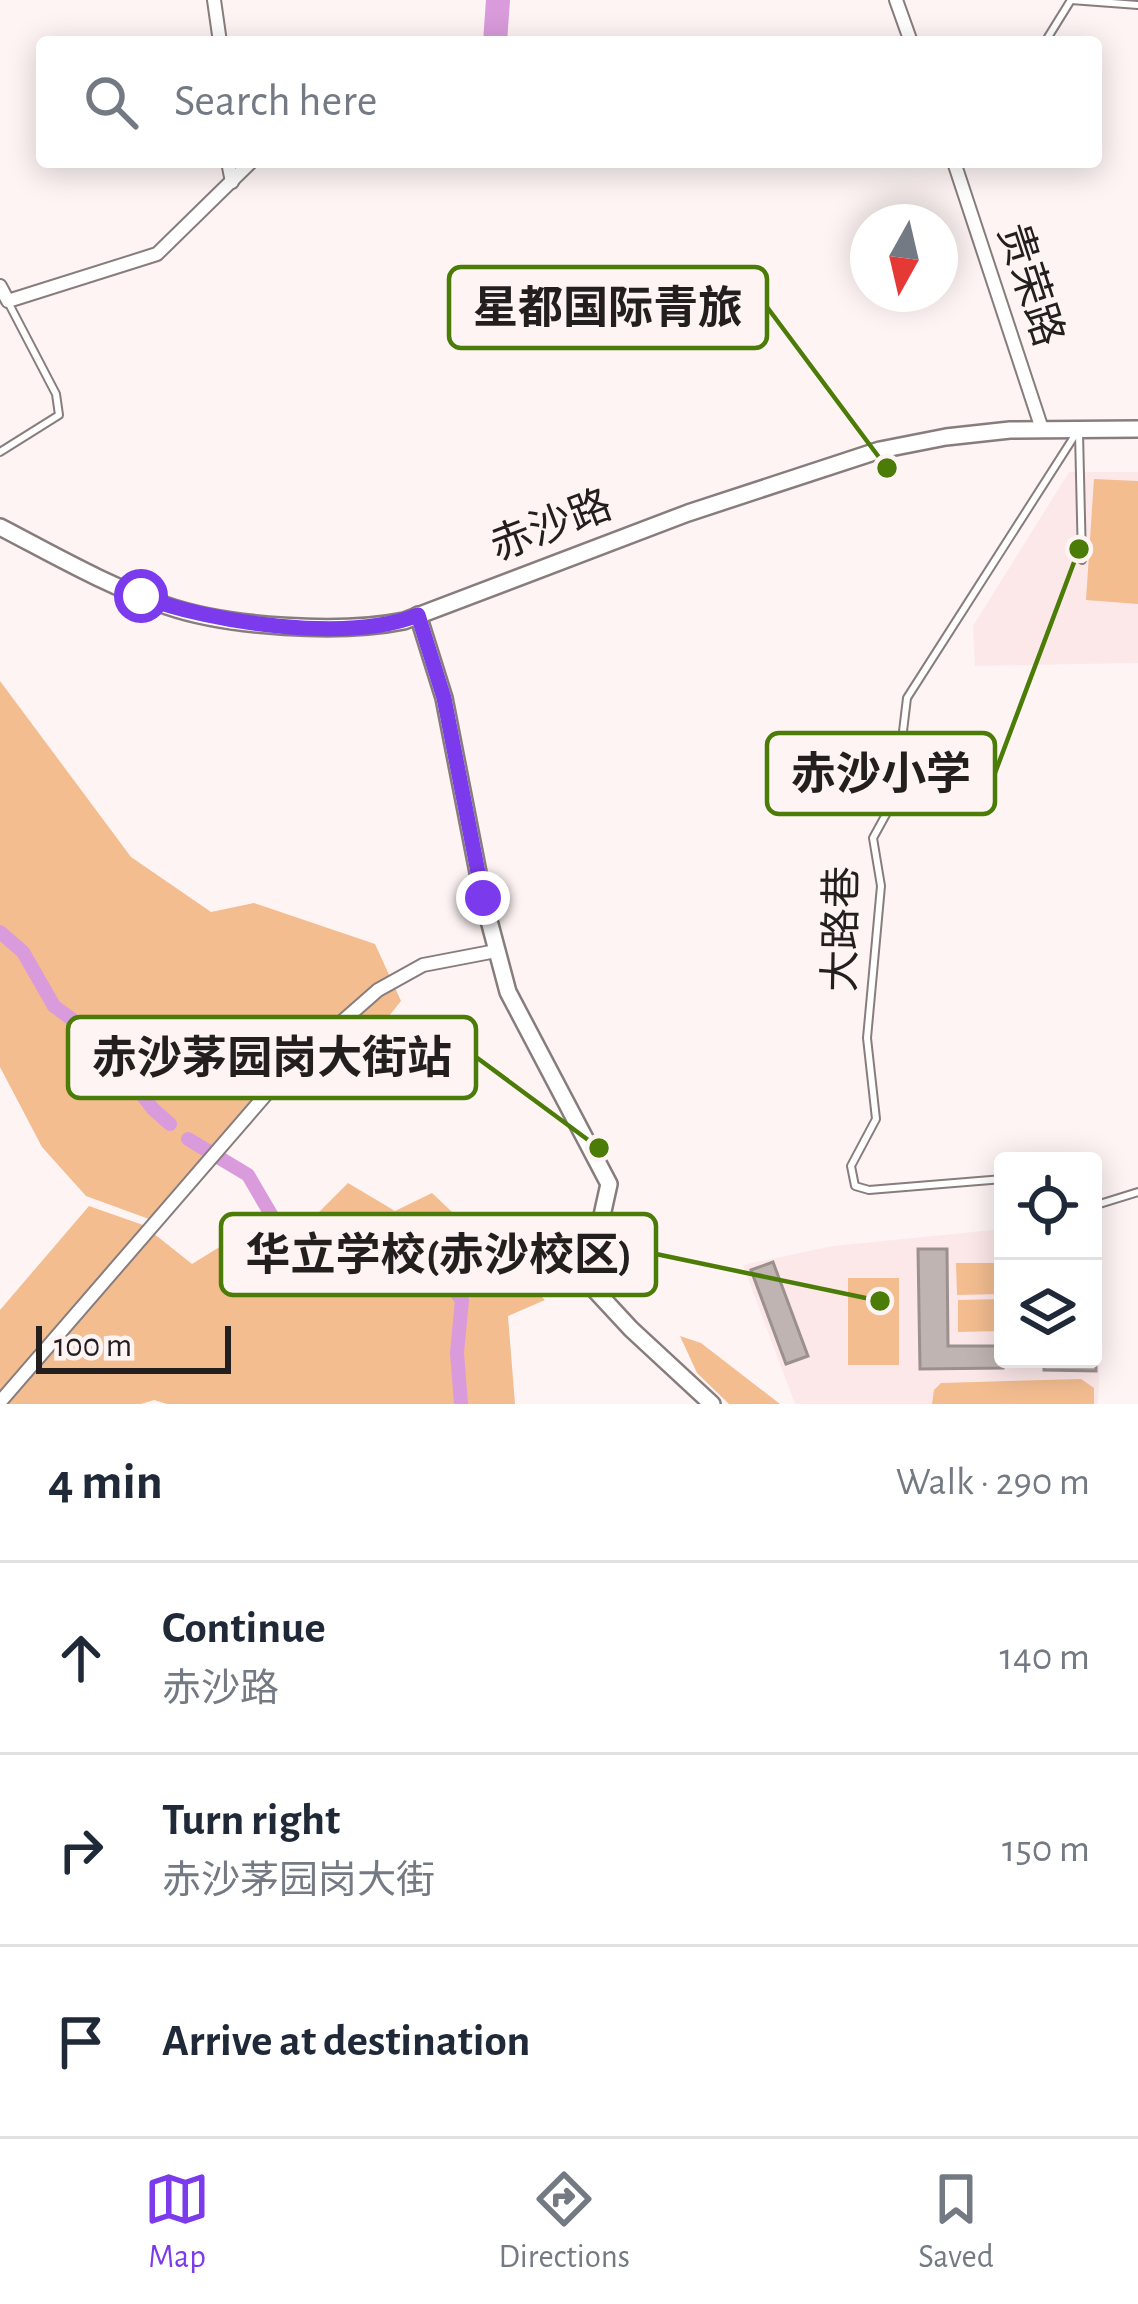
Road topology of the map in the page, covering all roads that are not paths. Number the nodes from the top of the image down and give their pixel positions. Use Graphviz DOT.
graph roads {
  1 [pos="214,0"];
  2 [pos="896,0"];
  3 [pos="1071,0"];
  4 [pos="1138,5"];
  5 [pos="219,36"];
  6 [pos="909,36"];
  7 [pos="1049,36"];
  8 [pos="229,168"];
  9 [pos="245,168"];
  10 [pos="956,168"];
  11 [pos="232,182"];
  12 [pos="0,286"];
  13 [pos="8,302"];
  14 [pos="1042,429"];
  15 [pos="1079,429"];
  16 [pos="1138,429"];
  17 [pos="0,452"];
  18 [pos="0,527"];
  19 [pos="1082,560"];
  20 [pos="418,615"];
  21 [pos="496,951"];
  22 [pos="994,1180"];
  23 [pos="1138,1192"];
  24 [pos="1102,1203"];
  25 [pos="0,1402"];
  26 [pos="712,1404"];
  1 -- 5 [label="street"];
  2 -- 6 [label="street"];
  3 -- 4 [label="lane"];
  3 -- 7 [label="lane"];
  8 -- 11 [label="street"];
  9 -- 11 [label="street"];
  10 -- 14 [label="street, 贵荣路"];
  11 -- 13 [label="street"];
  12 -- 13 [label="street"];
  13 -- 17 [label="lane"];
  14 -- 15 [label="street, 赤沙路"];
  14 -- 20 [label="street, 赤沙路"];
  15 -- 16 [label="street, 赤沙路"];
  15 -- 19 [label="lane"];
  15 -- 22 [label="lane, 大路巷"];
  18 -- 20 [label="street, 赤沙路"];
  20 -- 21 [label="street"];
  21 -- 25 [label="street"];
  21 -- 26 [label="street"];
  23 -- 24 [label="lane"];
}
